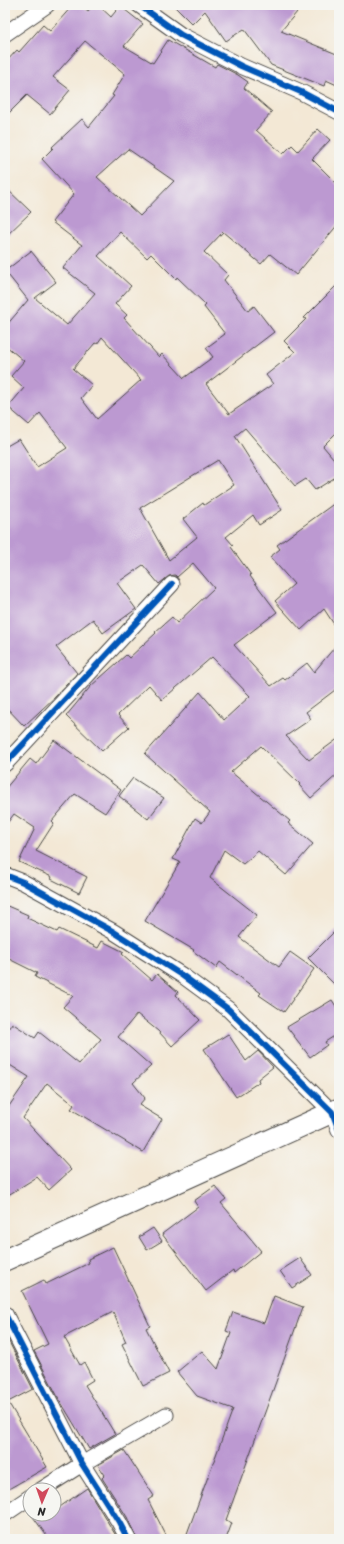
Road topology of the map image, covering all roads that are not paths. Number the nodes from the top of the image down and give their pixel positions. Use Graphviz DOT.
graph roads {
  1 [pos="47,5"];
  2 [pos="139,5"];
  3 [pos="5,34"];
  4 [pos="339,112"];
  5 [pos="172,584"];
  6 [pos="5,764"];
  7 [pos="5,875"];
  8 [pos="337,1117"];
  9 [pos="5,1260"];
  10 [pos="5,1314"];
  11 [pos="166,1416"];
  12 [pos="82,1464"];
  13 [pos="54,1482"];
  14 [pos="22,1502"];
  15 [pos="5,1514"];
  16 [pos="128,1539"];
  1 -- 3 [label="street"];
  2 -- 4 [label="street"];
  5 -- 6 [label="street"];
  7 -- 8 [label="street"];
  8 -- 9 [label="main road"];
  10 -- 12 [label="street"];
  11 -- 12 [label="street"];
  12 -- 13 [label="street"];
  12 -- 16 [label="street"];
  14 -- 15 [label="street"];
}
